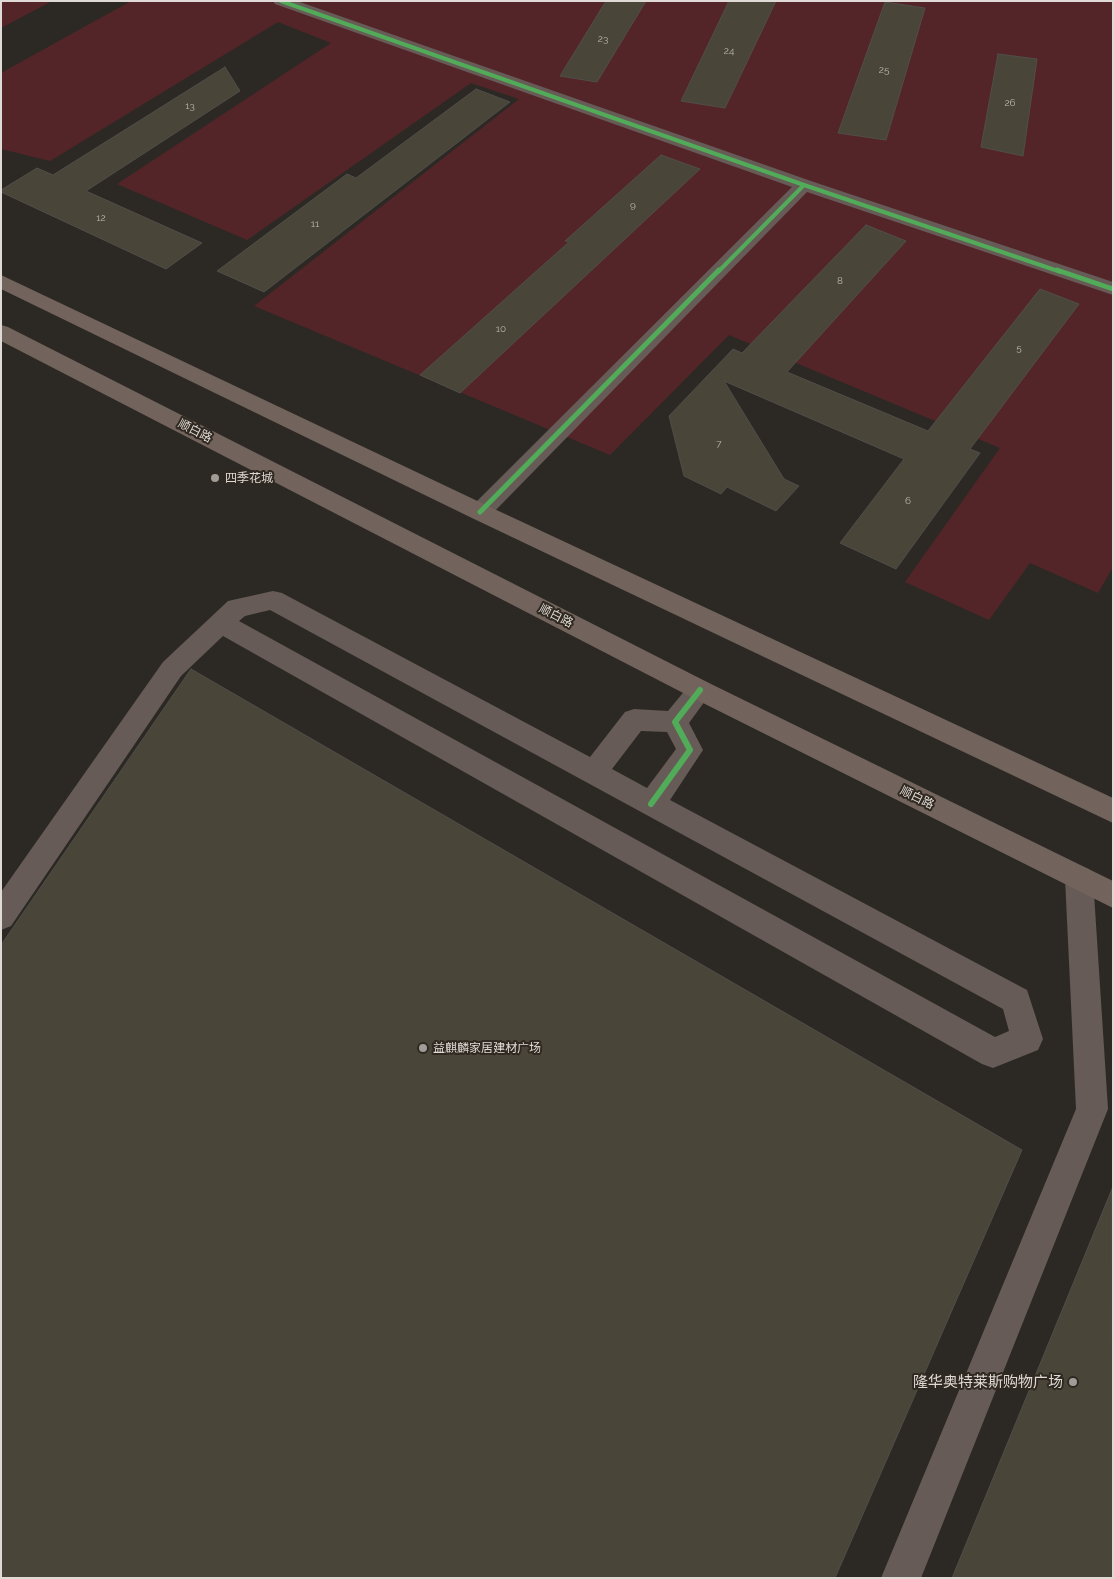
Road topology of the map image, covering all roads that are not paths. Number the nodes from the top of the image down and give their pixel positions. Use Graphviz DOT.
graph roads {
  1 [pos="281,1"];
  2 [pos="804,185"];
  3 [pos="1,281"];
  4 [pos="1113,290"];
  5 [pos="1,332"];
  6 [pos="480,512"];
  7 [pos="221,623"];
  8 [pos="700,690"];
  9 [pos="675,722"];
  10 [pos="594,773"];
  11 [pos="651,804"];
  12 [pos="1113,811"];
  13 [pos="1079,878"];
  14 [pos="1113,894"];
  15 [pos="1,917"];
  16 [pos="901,1578"];
  1 -- 2 [label="street"];
  2 -- 4 [label="street"];
  2 -- 6 [label="street"];
  3 -- 6 [label="main road"];
  5 -- 8 [label="main road, 顺白路"];
  6 -- 12 [label="main road"];
  7 -- 10 [label="street"];
  7 -- 11 [label="street"];
  7 -- 15 [label="street"];
  8 -- 9 [label="street"];
  8 -- 13 [label="main road, 顺白路"];
  9 -- 10 [label="street"];
  9 -- 11 [label="street"];
  10 -- 11 [label="street"];
  13 -- 14 [label="main road, 顺白路"];
  13 -- 16 [label="street"];
}
